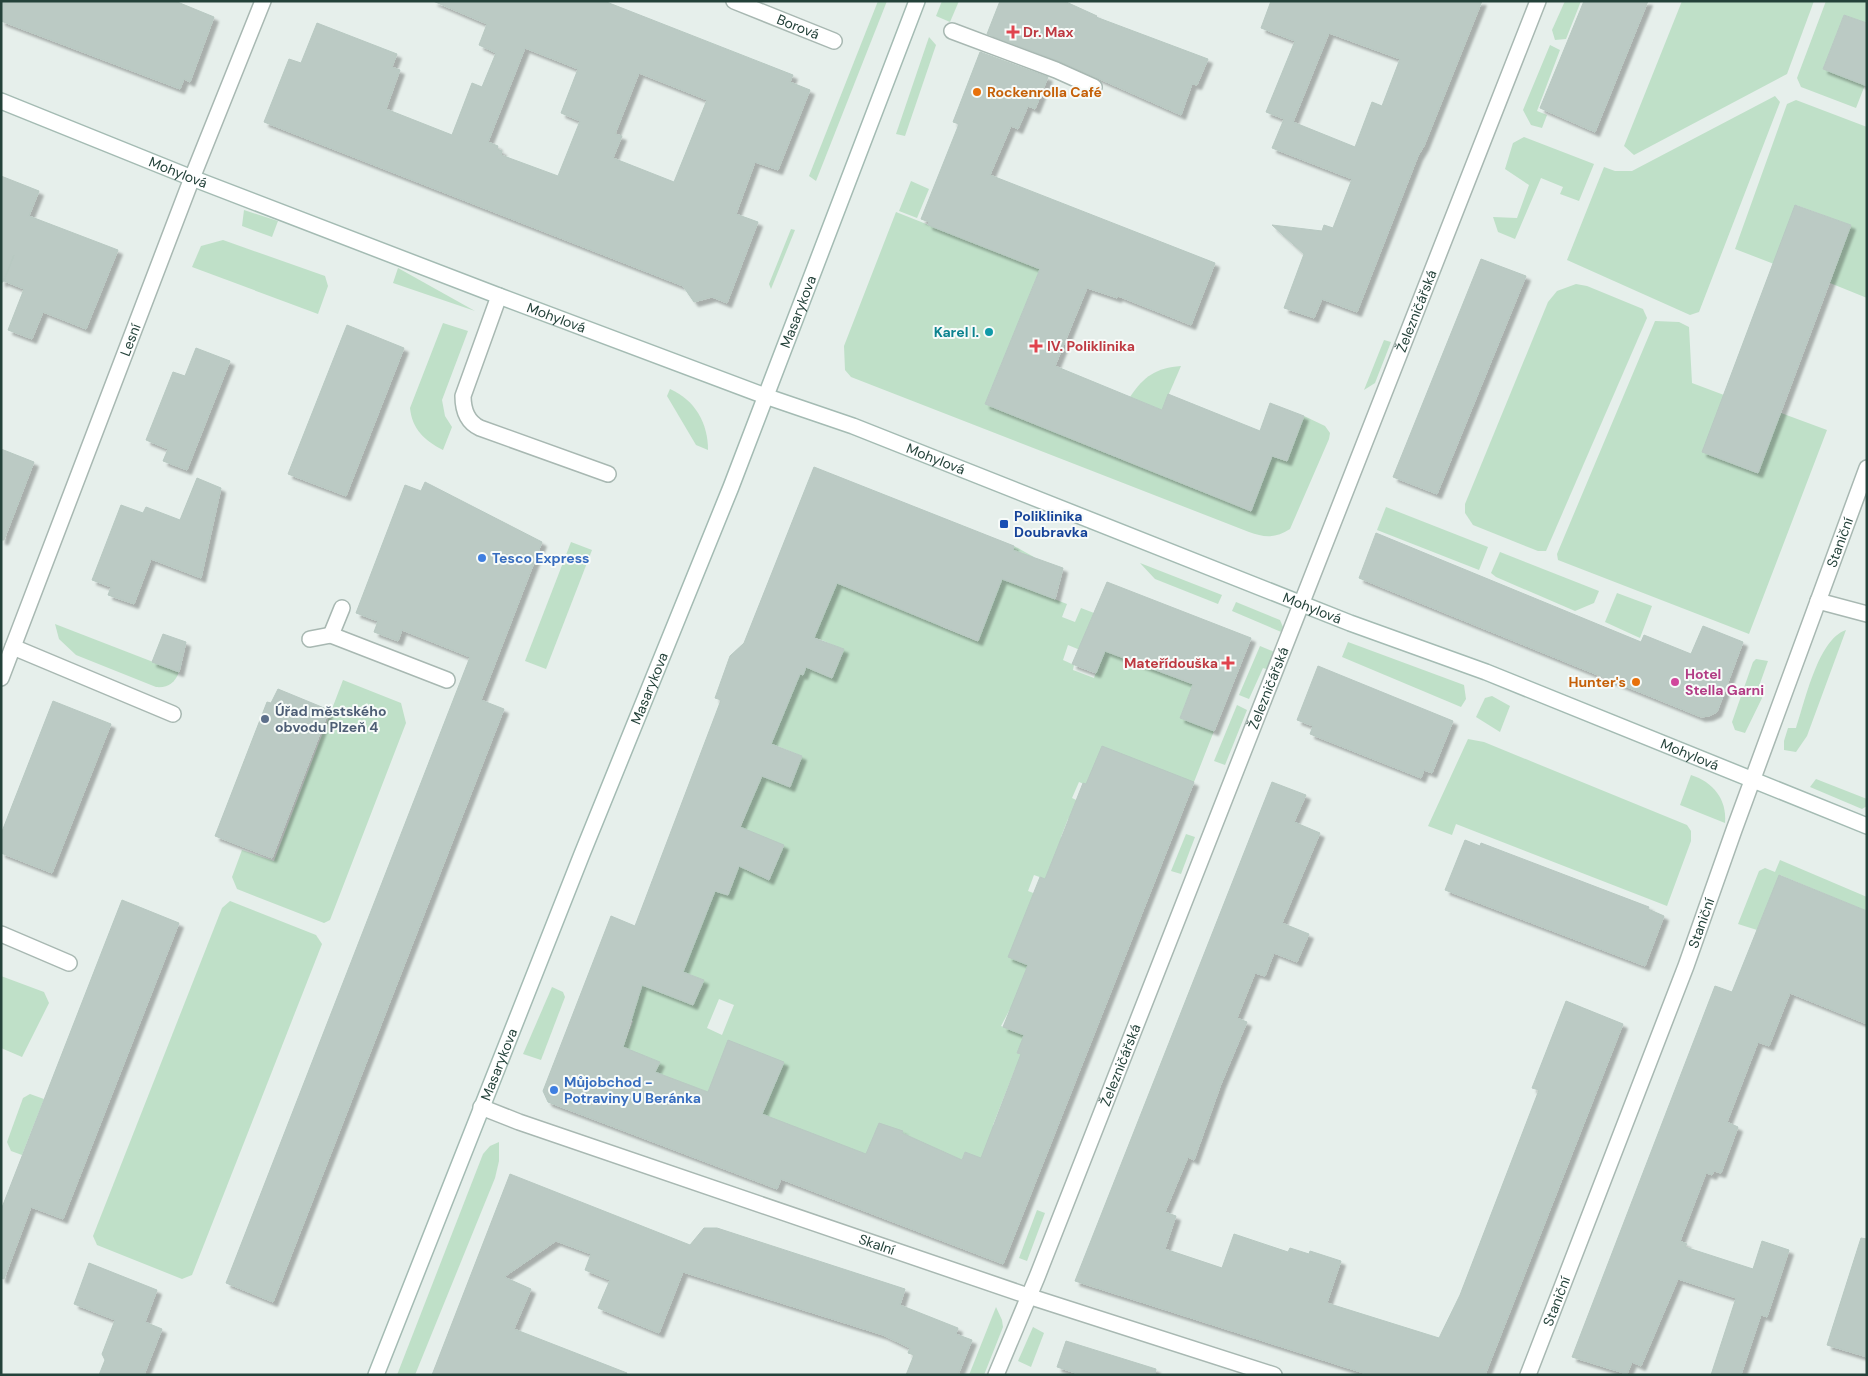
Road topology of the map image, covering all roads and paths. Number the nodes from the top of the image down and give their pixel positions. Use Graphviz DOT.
graph roads {
  1 [pos="263,1"];
  2 [pos="734,1"];
  3 [pos="917,1"];
  4 [pos="1538,1"];
  5 [pos="952,31"];
  6 [pos="834,41"];
  7 [pos="1094,87"];
  8 [pos="1,101"];
  9 [pos="192,178"];
  10 [pos="499,296"];
  11 [pos="765,396"];
  12 [pos="1867,468"];
  13 [pos="608,474"];
  14 [pos="1818,601"];
  15 [pos="1300,603"];
  16 [pos="342,608"];
  17 [pos="1867,614"];
  18 [pos="330,635"];
  19 [pos="310,639"];
  20 [pos="14,647"];
  21 [pos="1,678"];
  22 [pos="447,680"];
  23 [pos="173,714"];
  24 [pos="1752,780"];
  25 [pos="1867,826"];
  26 [pos="1,934"];
  27 [pos="69,963"];
  28 [pos="482,1107"];
  29 [pos="1028,1296"];
  30 [pos="376,1375"];
  31 [pos="996,1375"];
  32 [pos="1274,1375"];
  33 [pos="1528,1375"];
  1 -- 9 [label="street, Lesní"];
  2 -- 6 [label="street, Borová"];
  3 -- 11 [label="street, Masarykova"];
  4 -- 15 [label="street, Železničářská"];
  5 -- 7 [label="street"];
  8 -- 9 [label="street, Mohylová"];
  9 -- 10 [label="street, Mohylová"];
  9 -- 20 [label="street, Lesní"];
  10 -- 11 [label="street, Mohylová"];
  10 -- 13 [label="street"];
  11 -- 15 [label="street, Mohylová"];
  11 -- 28 [label="street, Masarykova"];
  12 -- 14 [label="street, Staniční"];
  14 -- 17 [label="street"];
  14 -- 24 [label="street, Staniční"];
  15 -- 24 [label="street, Mohylová"];
  15 -- 29 [label="street, Železničářská"];
  16 -- 18 [label="street"];
  18 -- 19 [label="street"];
  18 -- 22 [label="street"];
  20 -- 21 [label="street, Lesní"];
  20 -- 23 [label="street"];
  24 -- 25 [label="street, Mohylová"];
  24 -- 33 [label="street, Staniční"];
  26 -- 27 [label="street"];
  28 -- 29 [label="street, Skalní"];
  28 -- 30 [label="street, Masarykova"];
  29 -- 31 [label="street, Železničářská"];
  29 -- 32 [label="street, Skalní"];
}
